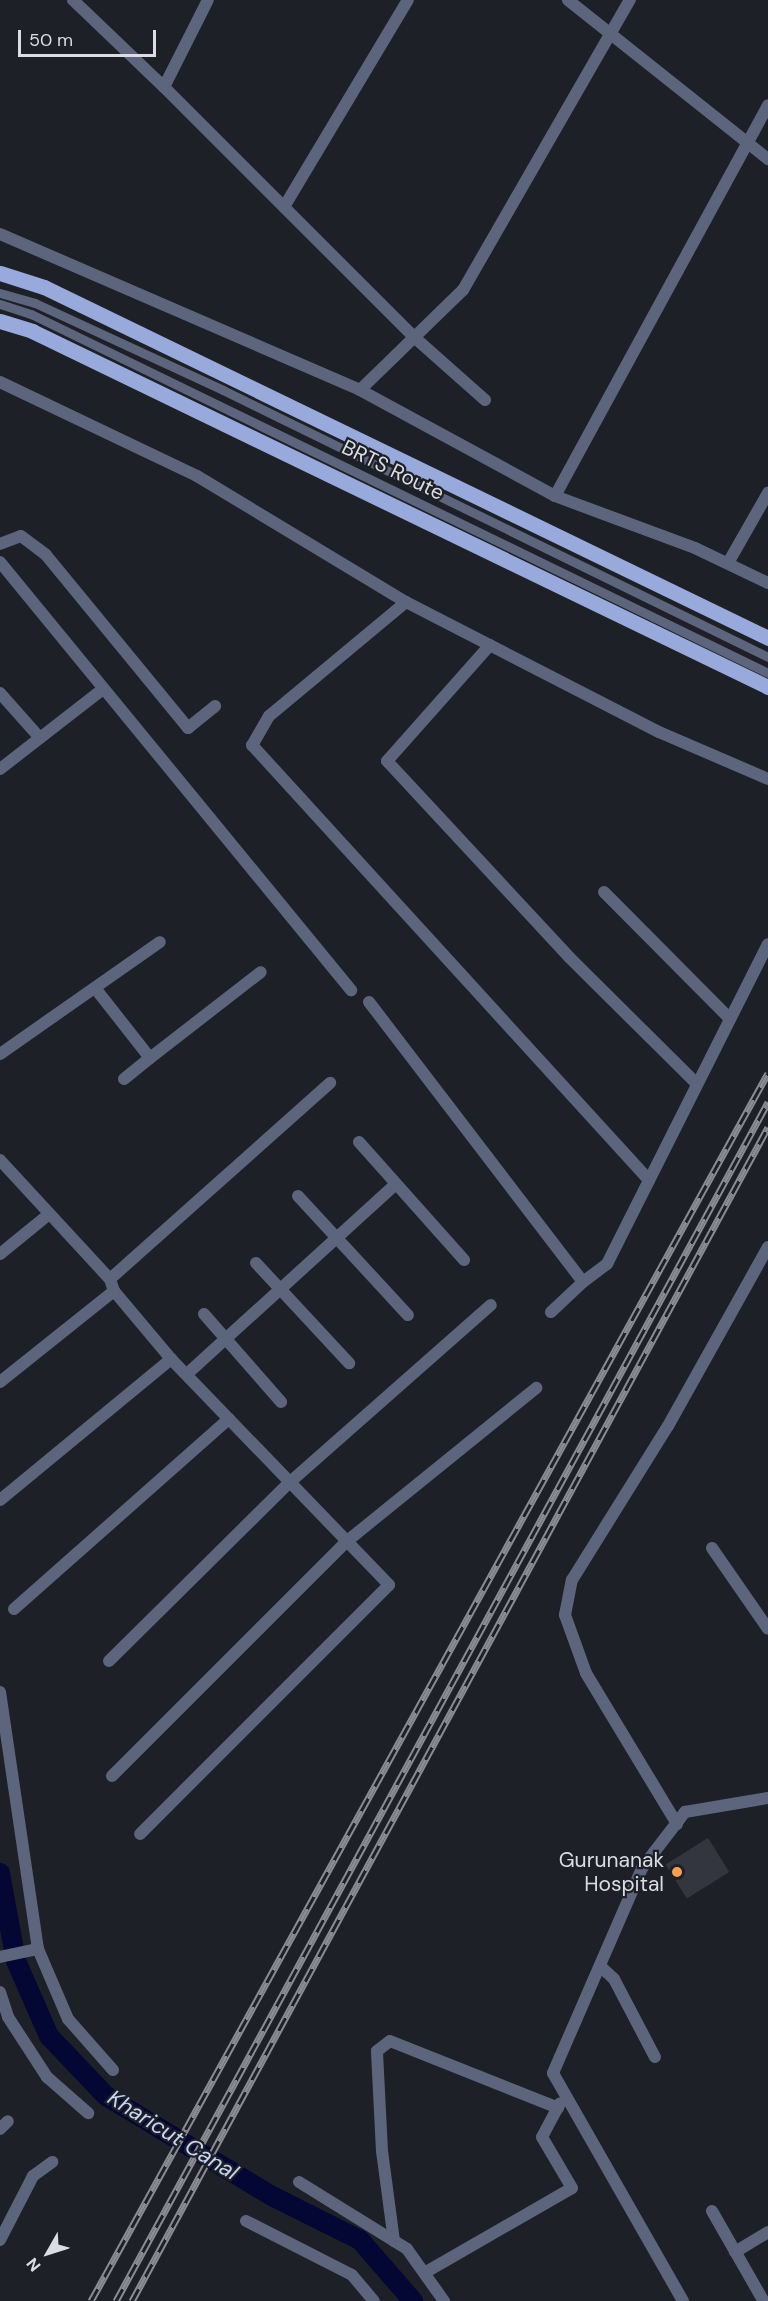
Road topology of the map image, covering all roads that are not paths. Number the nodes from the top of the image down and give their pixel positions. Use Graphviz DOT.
graph roads {
  1 [pos="74,0"];
  2 [pos="208,0"];
  3 [pos="408,0"];
  4 [pos="568,0"];
  5 [pos="630,0"];
  6 [pos="613,35"];
  7 [pos="164,87"];
  8 [pos="768,105"];
  9 [pos="747,141"];
  10 [pos="768,159"];
  11 [pos="284,207"];
  12 [pos="0,234"];
  13 [pos="0,273"];
  14 [pos="0,293"];
  15 [pos="0,304"];
  16 [pos="0,321"];
  17 [pos="414,337"];
  18 [pos="0,382"];
  19 [pos="360,390"];
  20 [pos="485,400"];
  21 [pos="768,493"];
  22 [pos="555,496"];
  23 [pos="0,544"];
  24 [pos="0,562"];
  25 [pos="728,563"];
  26 [pos="768,583"];
  27 [pos="406,602"];
  28 [pos="768,638"];
  29 [pos="490,645"];
  30 [pos="768,657"];
  31 [pos="768,673"];
  32 [pos="768,687"];
  33 [pos="103,688"];
  34 [pos="0,693"];
  35 [pos="215,706"];
  36 [pos="40,738"];
  37 [pos="0,769"];
  38 [pos="768,779"];
  39 [pos="604,892"];
  40 [pos="160,942"];
  41 [pos="768,944"];
  42 [pos="261,972"];
  43 [pos="95,988"];
  44 [pos="351,990"];
  45 [pos="369,1002"];
  46 [pos="730,1019"];
  47 [pos="0,1054"];
  48 [pos="150,1058"];
  49 [pos="124,1079"];
  50 [pos="330,1083"];
  51 [pos="697,1084"];
  52 [pos="359,1142"];
  53 [pos="0,1160"];
  54 [pos="649,1180"];
  55 [pos="396,1184"];
  56 [pos="298,1196"];
  57 [pos="48,1215"];
  58 [pos="336,1238"];
  59 [pos="768,1247"];
  60 [pos="0,1254"];
  61 [pos="464,1260"];
  62 [pos="256,1263"];
  63 [pos="583,1282"];
  64 [pos="112,1285"];
  65 [pos="280,1288"];
  66 [pos="491,1305"];
  67 [pos="551,1312"];
  68 [pos="204,1314"];
  69 [pos="408,1315"];
  70 [pos="225,1339"];
  71 [pos="171,1359"];
  72 [pos="349,1363"];
  73 [pos="187,1374"];
  74 [pos="0,1382"];
  75 [pos="536,1388"];
  76 [pos="281,1402"];
  77 [pos="229,1419"];
  78 [pos="289,1483"];
  79 [pos="0,1500"];
  80 [pos="346,1542"];
  81 [pos="712,1548"];
  82 [pos="15,1609"];
  83 [pos="768,1629"];
  84 [pos="109,1661"];
  85 [pos="0,1692"];
  86 [pos="112,1776"];
  87 [pos="768,1798"];
  88 [pos="676,1824"];
  89 [pos="140,1834"];
  90 [pos="35,1949"];
  91 [pos="0,1957"];
  92 [pos="600,1966"];
  93 [pos="0,1992"];
  94 [pos="655,2057"];
  95 [pos="113,2070"];
  96 [pos="565,2094"];
  97 [pos="558,2108"];
  98 [pos="88,2113"];
  99 [pos="52,2162"];
  100 [pos="299,2182"];
  101 [pos="712,2211"];
  102 [pos="246,2221"];
  103 [pos="768,2232"];
  104 [pos="2,2233"];
  105 [pos="394,2241"];
  106 [pos="735,2252"];
  107 [pos="426,2272"];
  108 [pos="763,2300"];
  109 [pos="374,2301"];
  110 [pos="444,2301"];
  111 [pos="683,2301"];
  1 -- 7 [label="street"];
  2 -- 7 [label="street"];
  3 -- 11 [label="street"];
  4 -- 6 [label="street"];
  5 -- 6 [label="street"];
  6 -- 9 [label="street"];
  6 -- 17 [label="street"];
  7 -- 11 [label="street"];
  8 -- 9 [label="street"];
  9 -- 10 [label="street"];
  9 -- 22 [label="street"];
  11 -- 17 [label="street"];
  12 -- 19 [label="street"];
  13 -- 28 [label="main road"];
  14 -- 30 [label="lane, BRTS Route"];
  15 -- 31 [label="lane, BRTS Route"];
  16 -- 32 [label="main road"];
  17 -- 19 [label="street"];
  17 -- 20 [label="street"];
  18 -- 27 [label="street"];
  19 -- 22 [label="street"];
  21 -- 25 [label="street"];
  22 -- 25 [label="street"];
  23 -- 35 [label="street"];
  24 -- 33 [label="street"];
  25 -- 26 [label="street"];
  27 -- 29 [label="street"];
  27 -- 54 [label="street"];
  29 -- 38 [label="street"];
  29 -- 51 [label="street"];
  33 -- 36 [label="street"];
  33 -- 44 [label="street"];
  34 -- 36 [label="street"];
  36 -- 37 [label="street"];
  39 -- 46 [label="street"];
  40 -- 43 [label="street"];
  41 -- 46 [label="street"];
  42 -- 48 [label="street"];
  43 -- 47 [label="street"];
  43 -- 48 [label="street"];
  45 -- 63 [label="street"];
  46 -- 51 [label="street"];
  48 -- 49 [label="street"];
  50 -- 64 [label="street"];
  51 -- 54 [label="street"];
  52 -- 55 [label="street"];
  53 -- 57 [label="street"];
  54 -- 63 [label="street"];
  55 -- 58 [label="street"];
  55 -- 61 [label="street"];
  56 -- 58 [label="street"];
  57 -- 60 [label="street"];
  57 -- 64 [label="street"];
  58 -- 65 [label="street"];
  58 -- 69 [label="street"];
  59 -- 88 [label="street"];
  62 -- 65 [label="street"];
  63 -- 67 [label="street"];
  64 -- 71 [label="street"];
  64 -- 74 [label="street"];
  65 -- 70 [label="street"];
  65 -- 72 [label="street"];
  66 -- 78 [label="street"];
  68 -- 70 [label="street"];
  70 -- 73 [label="street"];
  70 -- 76 [label="street"];
  71 -- 73 [label="street"];
  71 -- 79 [label="street"];
  73 -- 77 [label="street"];
  75 -- 80 [label="street"];
  77 -- 78 [label="street"];
  77 -- 82 [label="street"];
  78 -- 80 [label="street"];
  78 -- 84 [label="street"];
  80 -- 86 [label="street"];
  80 -- 89 [label="street"];
  81 -- 83 [label="street"];
  85 -- 90 [label="street"];
  87 -- 88 [label="street"];
  88 -- 92 [label="street"];
  90 -- 91 [label="street"];
  90 -- 95 [label="street"];
  92 -- 94 [label="street"];
  92 -- 96 [label="street"];
  93 -- 98 [label="street"];
  96 -- 97 [label="street"];
  96 -- 111 [label="street"];
  97 -- 105 [label="street"];
  97 -- 107 [label="street"];
  99 -- 104 [label="street"];
  100 -- 105 [label="street"];
  101 -- 106 [label="street"];
  102 -- 109 [label="street"];
  103 -- 106 [label="street"];
  105 -- 107 [label="street"];
  106 -- 108 [label="street"];
  107 -- 110 [label="street"];
}
